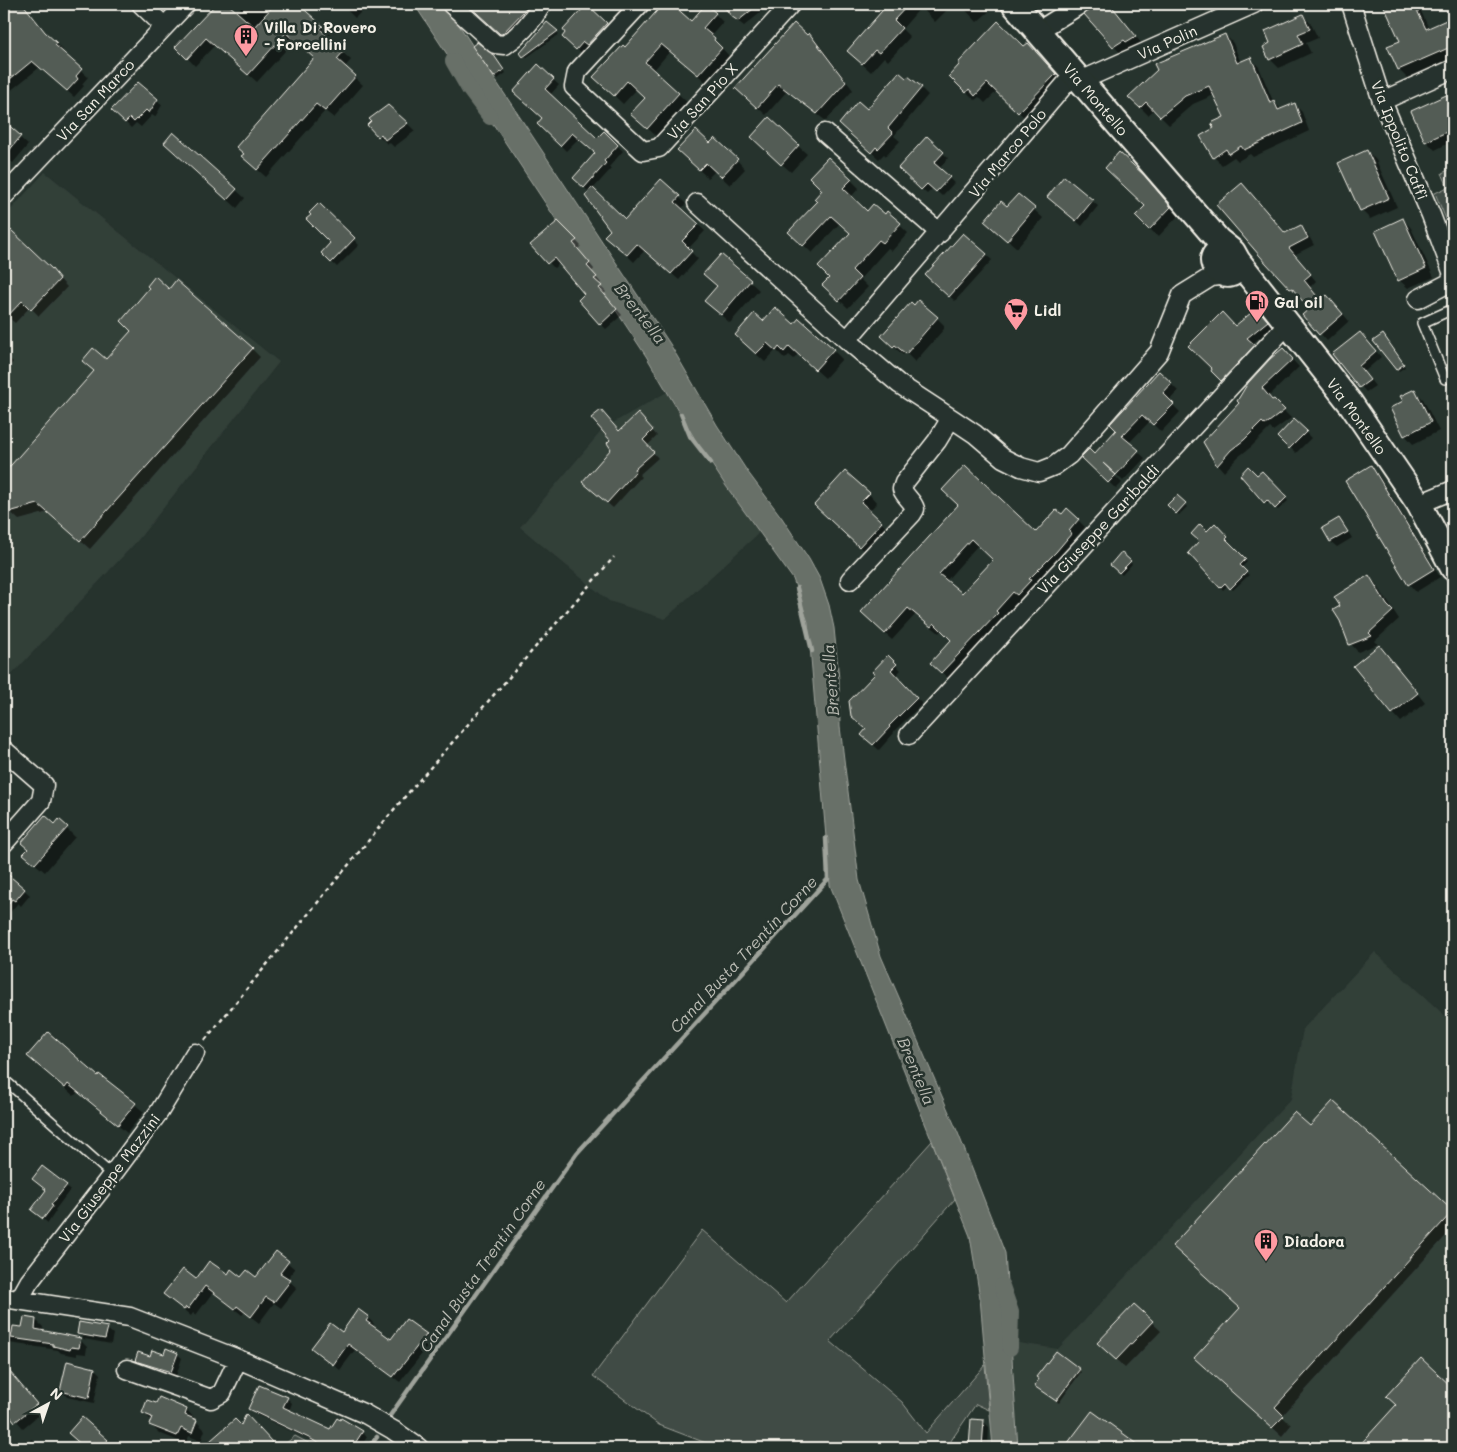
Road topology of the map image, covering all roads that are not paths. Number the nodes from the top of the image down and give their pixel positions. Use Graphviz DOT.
graph roads {
  1 [pos="141,4"];
  2 [pos="186,4"];
  3 [pos="451,4"];
  4 [pos="540,4"];
  5 [pos="640,4"];
  6 [pos="791,4"];
  7 [pos="1014,4"];
  8 [pos="1081,4"];
  9 [pos="1254,4"];
  10 [pos="1351,4"];
  11 [pos="164,26"];
  12 [pos="1038,31"];
  13 [pos="1453,69"];
  14 [pos="1077,78"];
  15 [pos="1382,101"];
  16 [pos="825,133"];
  17 [pos="4,196"];
  18 [pos="697,203"];
  19 [pos="940,233"];
  20 [pos="1227,262"];
  21 [pos="1453,275"];
  22 [pos="1418,299"];
  23 [pos="1453,309"];
  24 [pos="1288,324"];
  25 [pos="847,340"];
  26 [pos="1453,374"];
  27 [pos="951,418"];
  28 [pos="1453,490"];
  29 [pos="1419,504"];
  30 [pos="1453,568"];
  31 [pos="850,580"];
  32 [pos="909,735"];
  33 [pos="7,752"];
  34 [pos="4,843"];
  35 [pos="195,1053"];
  36 [pos="8,1083"];
  37 [pos="112,1175"];
  38 [pos="11,1299"];
  39 [pos="238,1359"];
  40 [pos="127,1369"];
  41 [pos="419,1448"];
  1 -- 11 [label="street"];
  2 -- 11 [label="street, Via San Marco"];
  3 -- 4 [label="street"];
  5 -- 6 [label="street, Via San Pio X"];
  7 -- 12 [label="main road, Via Montello"];
  8 -- 12 [label="street"];
  9 -- 14 [label="street, Via Polin"];
  10 -- 15 [label="street, Via Ippolito Caffi"];
  11 -- 17 [label="street, Via San Marco"];
  12 -- 14 [label="main road, Via Montello"];
  13 -- 15 [label="street"];
  14 -- 19 [label="street, Via Marco Polo"];
  14 -- 20 [label="main road, Via Montello"];
  15 -- 21 [label="street, Via Ippolito Caffi"];
  16 -- 19 [label="street"];
  18 -- 25 [label="street"];
  19 -- 25 [label="street, Via Marco Polo"];
  20 -- 24 [label="main road, Via Montello"];
  20 -- 27 [label="street"];
  21 -- 22 [label="street, Via Ippolito Caffi"];
  23 -- 26 [label="lane"];
  24 -- 29 [label="main road, Via Montello"];
  24 -- 32 [label="street, Via Giuseppe Garibaldi"];
  25 -- 27 [label="street"];
  27 -- 31 [label="street"];
  28 -- 29 [label="street"];
  29 -- 30 [label="main road, Via Montello"];
  33 -- 34 [label="street"];
  35 -- 37 [label="street, Via Giuseppe Mazzini"];
  36 -- 37 [label="lane"];
  37 -- 38 [label="street, Via Giuseppe Mazzini"];
  38 -- 39 [label="street, Via Giuseppe Mazzini"];
  39 -- 40 [label="street"];
  39 -- 41 [label="street, Via Giuseppe Mazzini"];
}
